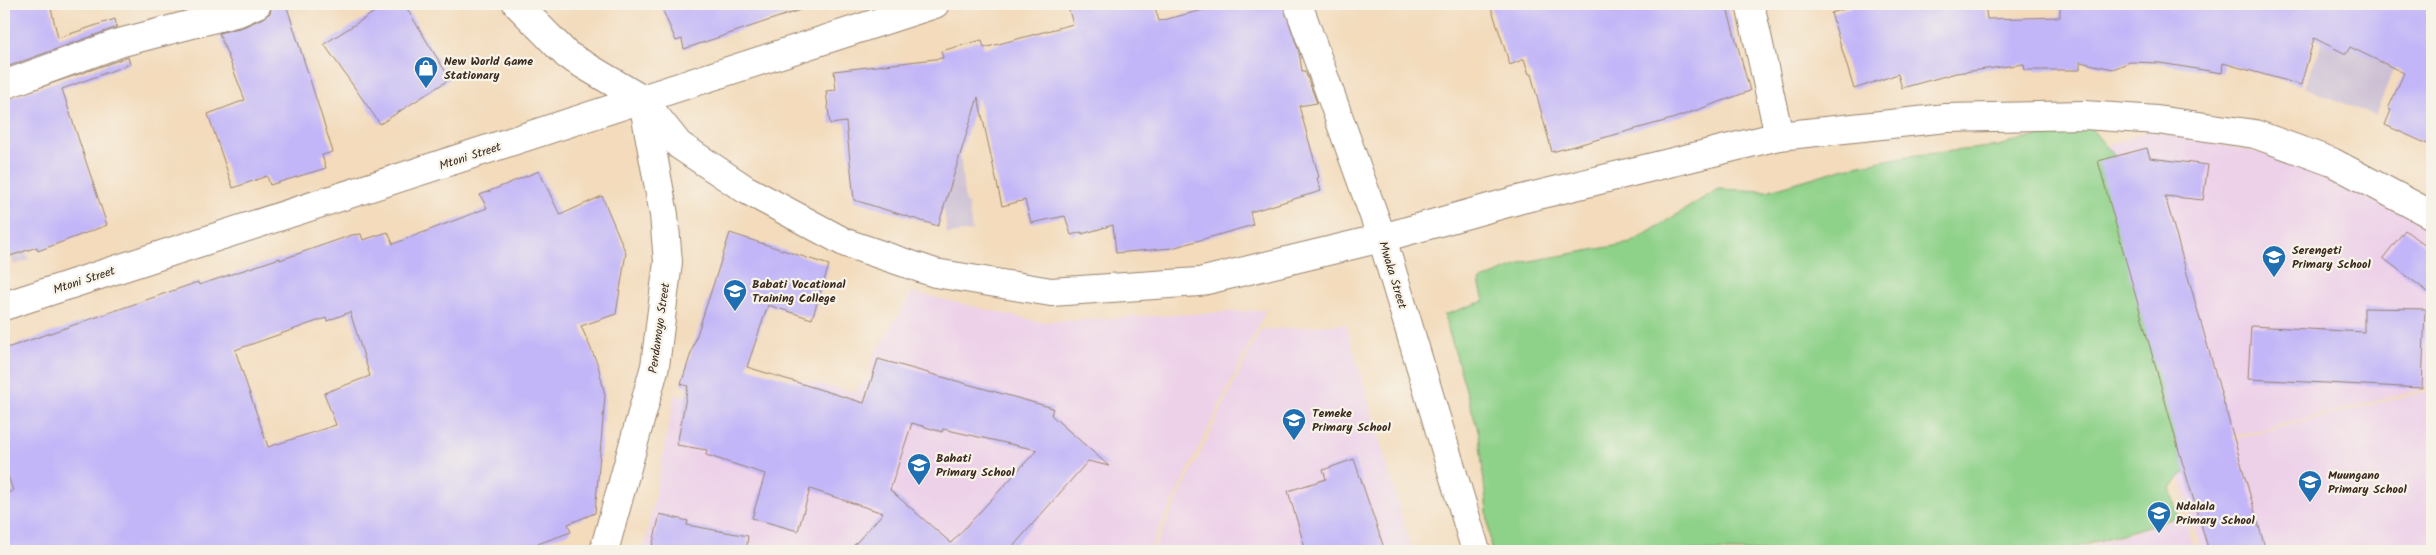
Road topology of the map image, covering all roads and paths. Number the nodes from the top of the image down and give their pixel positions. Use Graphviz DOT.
graph roads {
  1 [pos="257,4"];
  2 [pos="517,4"];
  3 [pos="935,4"];
  4 [pos="1298,4"];
  5 [pos="1750,4"];
  6 [pos="4,85"];
  7 [pos="643,100"];
  8 [pos="1779,136"];
  9 [pos="2432,215"];
  10 [pos="1382,238"];
  11 [pos="4,306"];
  12 [pos="604,551"];
  13 [pos="1476,551"];
  1 -- 6 [label="street"];
  2 -- 7 [label="street"];
  3 -- 7 [label="street, Mtoni Street"];
  4 -- 10 [label="street, Mwaka Street"];
  5 -- 8 [label="street"];
  7 -- 10 [label="street"];
  7 -- 11 [label="street, Mtoni Street"];
  7 -- 12 [label="street, Pendamoyo Street"];
  8 -- 9 [label="street"];
  8 -- 10 [label="street"];
  10 -- 13 [label="street, Mwaka Street"];
}
